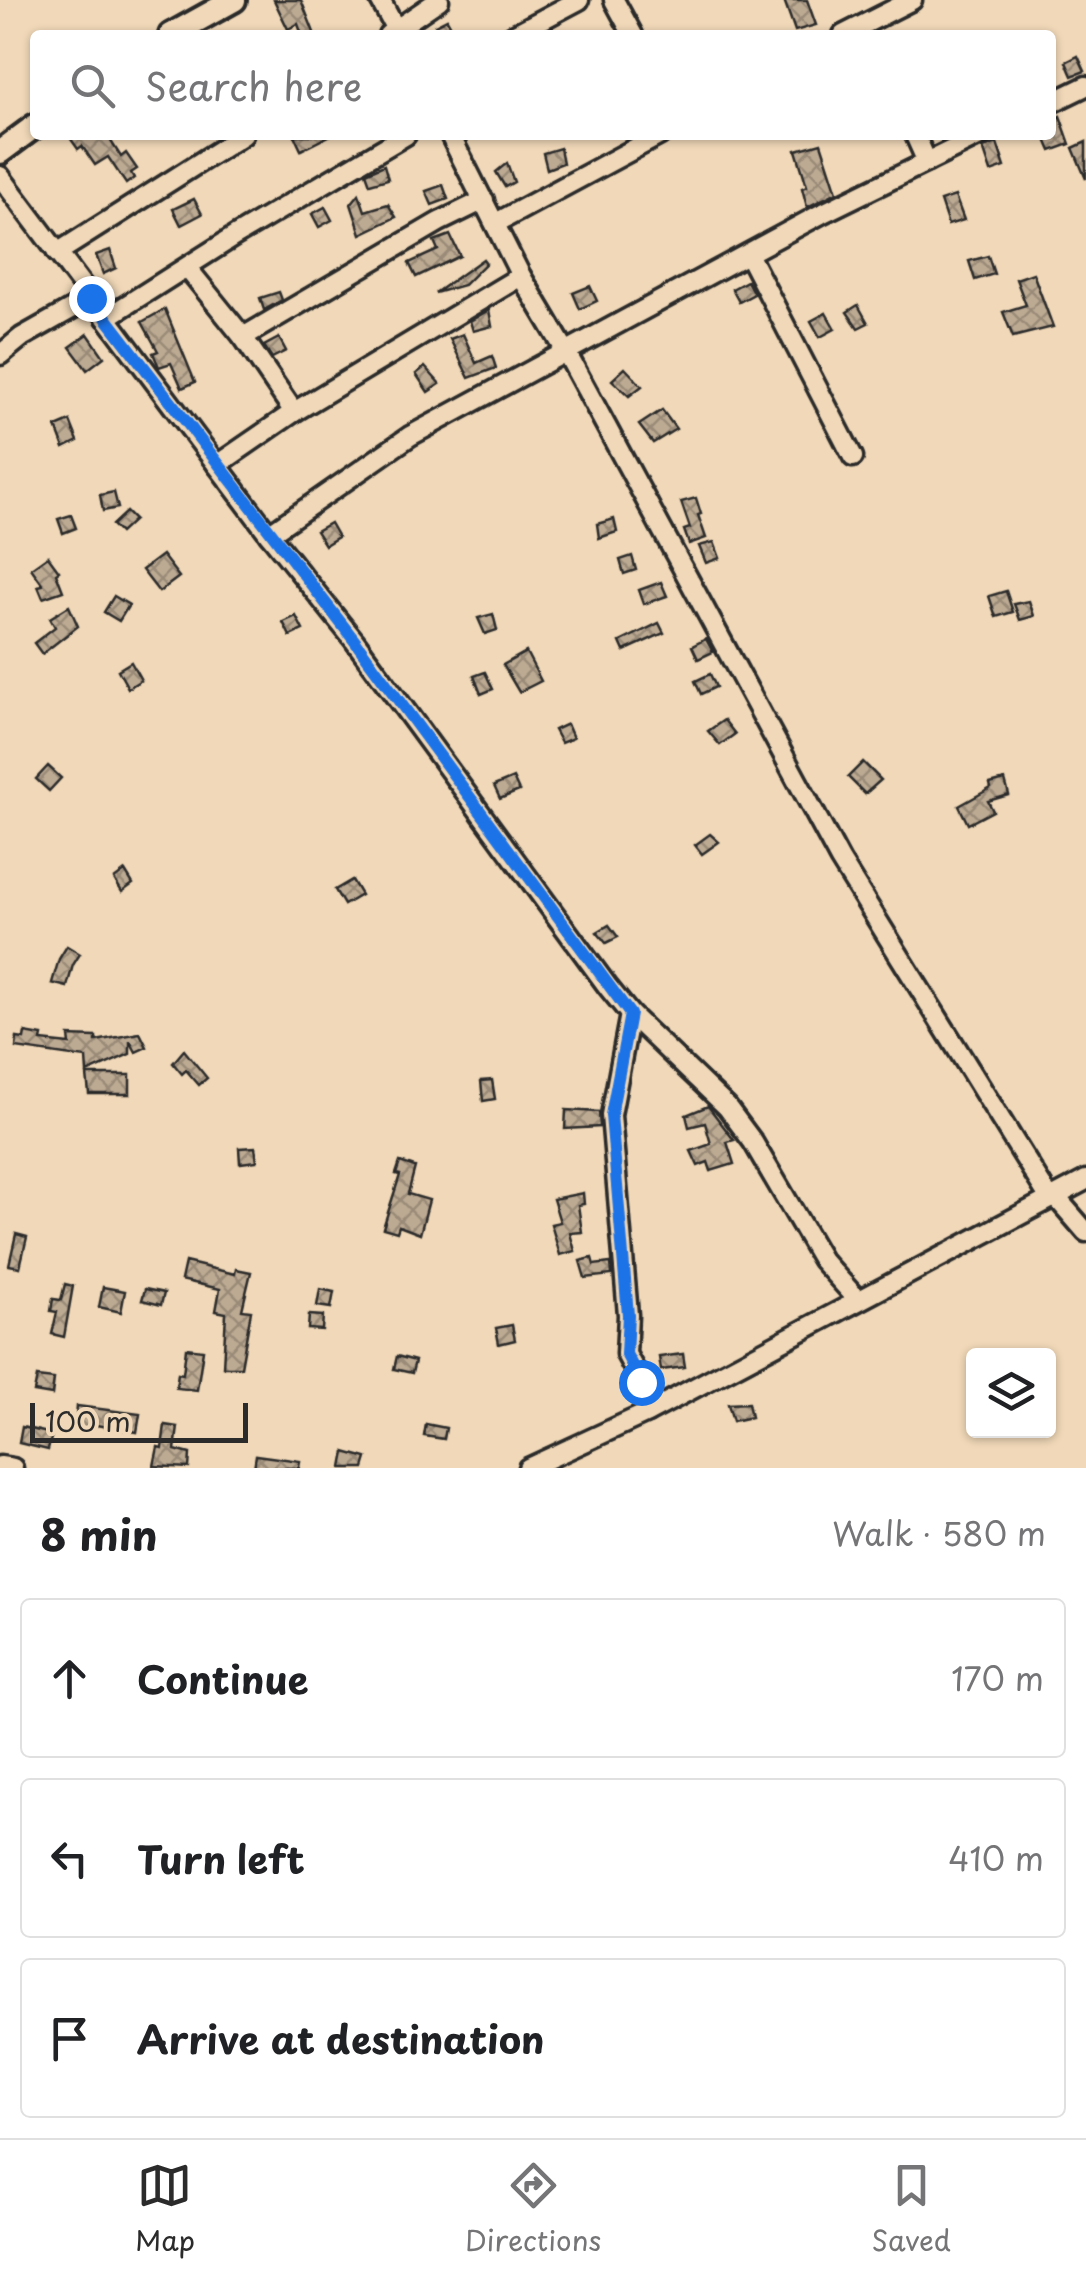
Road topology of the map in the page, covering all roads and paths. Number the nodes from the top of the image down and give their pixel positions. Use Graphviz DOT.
graph roads {
  1 [pos="234,0"];
  2 [pos="380,0"];
  3 [pos="439,0"];
  4 [pos="579,0"];
  5 [pos="614,0"];
  6 [pos="912,0"];
  7 [pos="869,29"];
  8 [pos="180,30"];
  9 [pos="393,30"];
  10 [pos="398,30"];
  11 [pos="522,30"];
  12 [pos="630,30"];
  13 [pos="1086,86"];
  14 [pos="1056,101"];
  15 [pos="30,130"];
  16 [pos="235,140"];
  17 [pos="397,140"];
  18 [pos="453,140"];
  19 [pos="651,140"];
  20 [pos="918,140"];
  21 [pos="972,140"];
  22 [pos="0,152"];
  23 [pos="926,162"];
  24 [pos="0,176"];
  25 [pos="484,200"];
  26 [pos="496,223"];
  27 [pos="58,253"];
  28 [pos="748,254"];
  29 [pos="188,268"];
  30 [pos="522,276"];
  31 [pos="91,298"];
  32 [pos="106,318"];
  33 [pos="242,337"];
  34 [pos="565,350"];
  35 [pos="0,355"];
  36 [pos="294,412"];
  37 [pos="853,457"];
  38 [pos="217,465"];
  39 [pos="269,534"];
  40 [pos="630,1014"];
  41 [pos="1086,1180"];
  42 [pos="1052,1198"];
  43 [pos="1086,1232"];
  44 [pos="858,1300"];
  45 [pos="647,1413"];
  46 [pos="0,1466"];
  47 [pos="13,1468"];
  48 [pos="528,1468"];
  1 -- 8 [label="street"];
  2 -- 9 [label="street"];
  3 -- 10 [label="street"];
  4 -- 11 [label="street"];
  5 -- 12 [label="street"];
  6 -- 7 [label="street"];
  13 -- 14 [label="street"];
  15 -- 22 [label="street"];
  16 -- 27 [label="street"];
  17 -- 29 [label="street"];
  18 -- 25 [label="street"];
  19 -- 26 [label="street"];
  20 -- 23 [label="street"];
  21 -- 23 [label="street"];
  23 -- 28 [label="street"];
  24 -- 27 [label="street"];
  25 -- 26 [label="street"];
  25 -- 33 [label="street"];
  26 -- 30 [label="street"];
  27 -- 31 [label="street"];
  28 -- 34 [label="street"];
  28 -- 37 [label="street"];
  29 -- 32 [label="street"];
  29 -- 33 [label="street"];
  30 -- 34 [label="street"];
  30 -- 36 [label="street"];
  31 -- 32 [label="street"];
  31 -- 35 [label="street"];
  32 -- 38 [label="street"];
  33 -- 36 [label="street"];
  34 -- 39 [label="street"];
  34 -- 42 [label="street"];
  36 -- 38 [label="street"];
  38 -- 39 [label="street"];
  39 -- 40 [label="street"];
  40 -- 44 [label="street"];
  40 -- 45 [label="street"];
  41 -- 42 [label="street"];
  42 -- 43 [label="street"];
  42 -- 44 [label="street"];
  44 -- 45 [label="street"];
  45 -- 48 [label="street"];
  46 -- 47 [label="street"];
}
